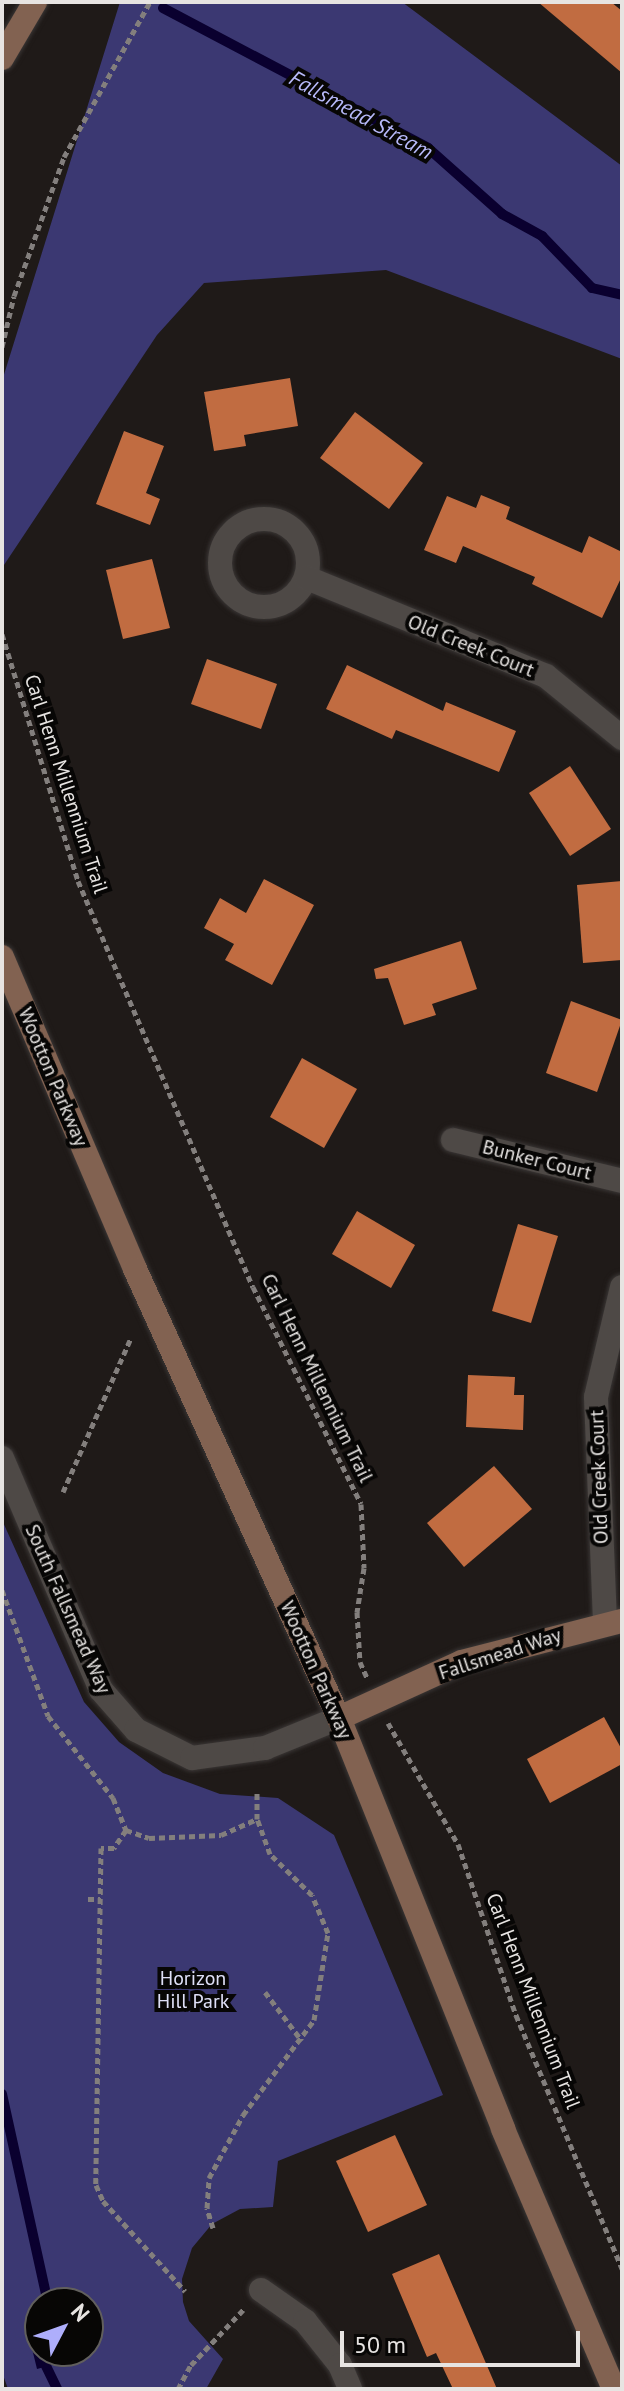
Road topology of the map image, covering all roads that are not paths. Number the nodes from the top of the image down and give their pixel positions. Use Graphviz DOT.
graph roads {
  1 [pos="35,2"];
  2 [pos="2,58"];
  3 [pos="307,578"];
  4 [pos="622,738"];
  5 [pos="2,957"];
  6 [pos="453,1140"];
  7 [pos="622,1181"];
  8 [pos="622,1287"];
  9 [pos="2,1458"];
  10 [pos="613,1621"];
  11 [pos="339,1718"];
  12 [pos="261,2290"];
  13 [pos="350,2389"];
  14 [pos="614,2389"];
  1 -- 2 [label="main road"];
  3 -- 4 [label="street, Old Creek Court"];
  5 -- 11 [label="main road, Wootton Parkway"];
  6 -- 7 [label="street, Bunker Court"];
  8 -- 10 [label="street, Old Creek Court"];
  9 -- 11 [label="street, South Fallsmead Way"];
  10 -- 11 [label="main road, Fallsmead Way"];
  11 -- 14 [label="main road, Wootton Parkway"];
  12 -- 13 [label="street"];
}
